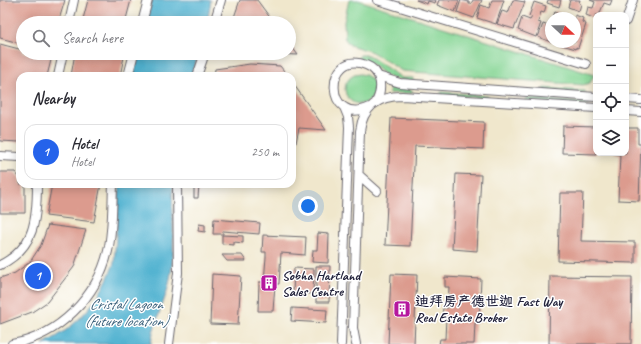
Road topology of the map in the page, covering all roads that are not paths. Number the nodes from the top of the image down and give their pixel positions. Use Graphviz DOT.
graph roads {
  1 [pos="74,0"];
  2 [pos="148,0"];
  3 [pos="221,0"];
  4 [pos="377,0"];
  5 [pos="633,0"];
  6 [pos="629,12"];
  7 [pos="71,16"];
  8 [pos="144,16"];
  9 [pos="216,16"];
  10 [pos="61,60"];
  11 [pos="132,60"];
  12 [pos="203,60"];
  13 [pos="586,64"];
  14 [pos="59,72"];
  15 [pos="129,72"];
  16 [pos="199,72"];
  17 [pos="378,76"];
  18 [pos="593,95"];
  19 [pos="629,99"];
  20 [pos="641,100"];
  21 [pos="373,104"];
  22 [pos="344,107"];
  23 [pos="593,108"];
  24 [pos="629,111"];
  25 [pos="641,112"];
  26 [pos="0,156"];
  27 [pos="16,157"];
  28 [pos="359,175"];
  29 [pos="37,188"];
  30 [pos="113,188"];
  31 [pos="177,188"];
  32 [pos="377,191"];
  33 [pos="0,265"];
  34 [pos="12,344"];
  35 [pos="168,344"];
  36 [pos="341,344"];
  37 [pos="356,344"];
  1 -- 7 [label="street"];
  2 -- 8 [label="street"];
  3 -- 9 [label="street"];
  4 -- 13 [label="street"];
  5 -- 6 [label="street"];
  10 -- 14 [label="street"];
  11 -- 15 [label="street"];
  12 -- 16 [label="street"];
  17 -- 18 [label="street"];
  17 -- 21 [label="street"];
  17 -- 22 [label="street"];
  19 -- 20 [label="street"];
  21 -- 22 [label="street"];
  21 -- 23 [label="street"];
  21 -- 28 [label="street"];
  22 -- 36 [label="street"];
  24 -- 25 [label="street"];
  26 -- 27 [label="street"];
  28 -- 32 [label="street"];
  28 -- 37 [label="street"];
  29 -- 33 [label="street"];
  30 -- 34 [label="street"];
  31 -- 35 [label="street"];
}
